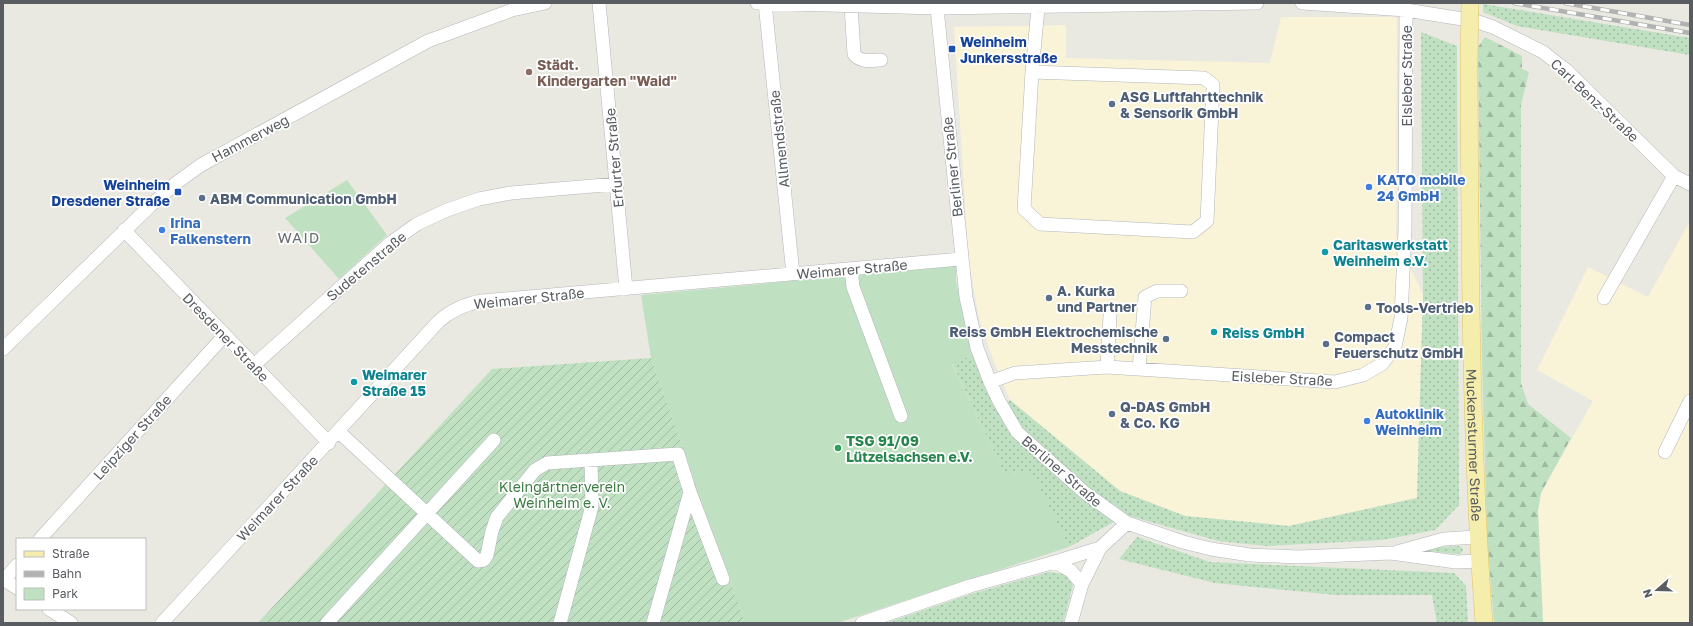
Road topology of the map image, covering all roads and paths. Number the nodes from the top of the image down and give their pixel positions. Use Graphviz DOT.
graph roads {
  1 [pos="545,3"];
  2 [pos="599,3"];
  3 [pos="757,3"];
  4 [pos="765,3"];
  5 [pos="1257,3"];
  6 [pos="1302,3"];
  7 [pos="1470,3"];
  8 [pos="851,6"];
  9 [pos="937,8"];
  10 [pos="1038,8"];
  11 [pos="1406,10"];
  12 [pos="882,60"];
  13 [pos="1032,72"];
  14 [pos="1674,176"];
  15 [pos="616,184"];
  16 [pos="1690,184"];
  17 [pos="124,230"];
  18 [pos="961,259"];
  19 [pos="851,269"];
  20 [pos="793,274"];
  21 [pos="626,289"];
  22 [pos="1181,291"];
  23 [pos="1604,298"];
  24 [pos="1110,316"];
  25 [pos="224,336"];
  26 [pos="3,349"];
  27 [pos="253,366"];
  28 [pos="1107,367"];
  29 [pos="1139,369"];
  30 [pos="990,382"];
  31 [pos="1690,401"];
  32 [pos="901,416"];
  33 [pos="338,432"];
  34 [pos="494,440"];
  35 [pos="329,443"];
  36 [pos="1665,452"];
  37 [pos="591,460"];
  38 [pos="690,492"];
  39 [pos="428,514"];
  40 [pos="1127,523"];
  41 [pos="1477,537"];
  42 [pos="41,538"];
  43 [pos="1100,548"];
  44 [pos="1391,553"];
  45 [pos="1479,561"];
  46 [pos="1055,562"];
  47 [pos="16,566"];
  48 [pos="3,579"];
  49 [pos="723,579"];
  50 [pos="1082,584"];
  51 [pos="16,587"];
  52 [pos="51,610"];
  53 [pos="71,623"];
  54 [pos="162,623"];
  55 [pos="327,623"];
  56 [pos="560,623"];
  57 [pos="653,623"];
  58 [pos="862,623"];
  59 [pos="1071,623"];
  60 [pos="1484,623"];
  1 -- 17 [label="street, Hammerweg"];
  2 -- 15 [label="street, Erfurter Straße"];
  3 -- 4 [label="street"];
  4 -- 8 [label="street"];
  4 -- 20 [label="street, Allmendstraße"];
  5 -- 10 [label="street"];
  6 -- 11 [label="street, Carl-Benz-Straße"];
  7 -- 41 [label="main road, Muckensturmer Straße, bridge"];
  8 -- 9 [label="street"];
  8 -- 12 [label="street"];
  9 -- 10 [label="street"];
  9 -- 18 [label="street, Berliner Straße"];
  10 -- 13 [label="street"];
  11 -- 14 [label="street, Carl-Benz-Straße"];
  11 -- 29 [label="street, Eisleber Straße"];
  13 -- 13 [label="street"];
  14 -- 16 [label="street, Carl-Benz-Straße"];
  14 -- 23 [label="street"];
  15 -- 21 [label="street, Erfurter Straße"];
  15 -- 27 [label="street, Sudetenstraße"];
  17 -- 25 [label="street, Dresdener Straße"];
  17 -- 26 [label="street, Hammerweg"];
  18 -- 19 [label="street, Weimarer Straße"];
  18 -- 30 [label="street, Berliner Straße"];
  19 -- 20 [label="street, Weimarer Straße"];
  19 -- 32 [label="street"];
  20 -- 21 [label="street, Weimarer Straße"];
  21 -- 33 [label="street, Weimarer Straße"];
  22 -- 29 [label="street"];
  24 -- 28 [label="street"];
  25 -- 27 [label="street, Dresdener Straße"];
  25 -- 42 [label="street, Leipziger Straße"];
  27 -- 35 [label="street, Dresdener Straße"];
  28 -- 29 [label="street, Eisleber Straße"];
  28 -- 30 [label="street, Eisleber Straße"];
  30 -- 40 [label="street, Berliner Straße"];
  31 -- 36 [label="street"];
  33 -- 35 [label="street, Weimarer Straße"];
  33 -- 39 [label="street"];
  34 -- 39 [label="street"];
  35 -- 54 [label="street, Weimarer Straße"];
  37 -- 38 [label="street"];
  37 -- 39 [label="street"];
  37 -- 56 [label="street"];
  38 -- 49 [label="street"];
  38 -- 57 [label="street"];
  39 -- 55 [label="street"];
  40 -- 43 [label="street"];
  40 -- 44 [label="street, Berliner Straße"];
  41 -- 44 [label="street, Berliner Straße"];
  41 -- 45 [label="main road, Muckensturmer Straße"];
  43 -- 46 [label="street"];
  43 -- 50 [label="street"];
  44 -- 45 [label="street, Berliner Straße"];
  45 -- 60 [label="main road, Muckensturmer Straße"];
  46 -- 50 [label="street"];
  46 -- 58 [label="street"];
  47 -- 48 [label="street"];
  48 -- 51 [label="street"];
  50 -- 59 [label="street"];
  52 -- 53 [label="street"];
}
